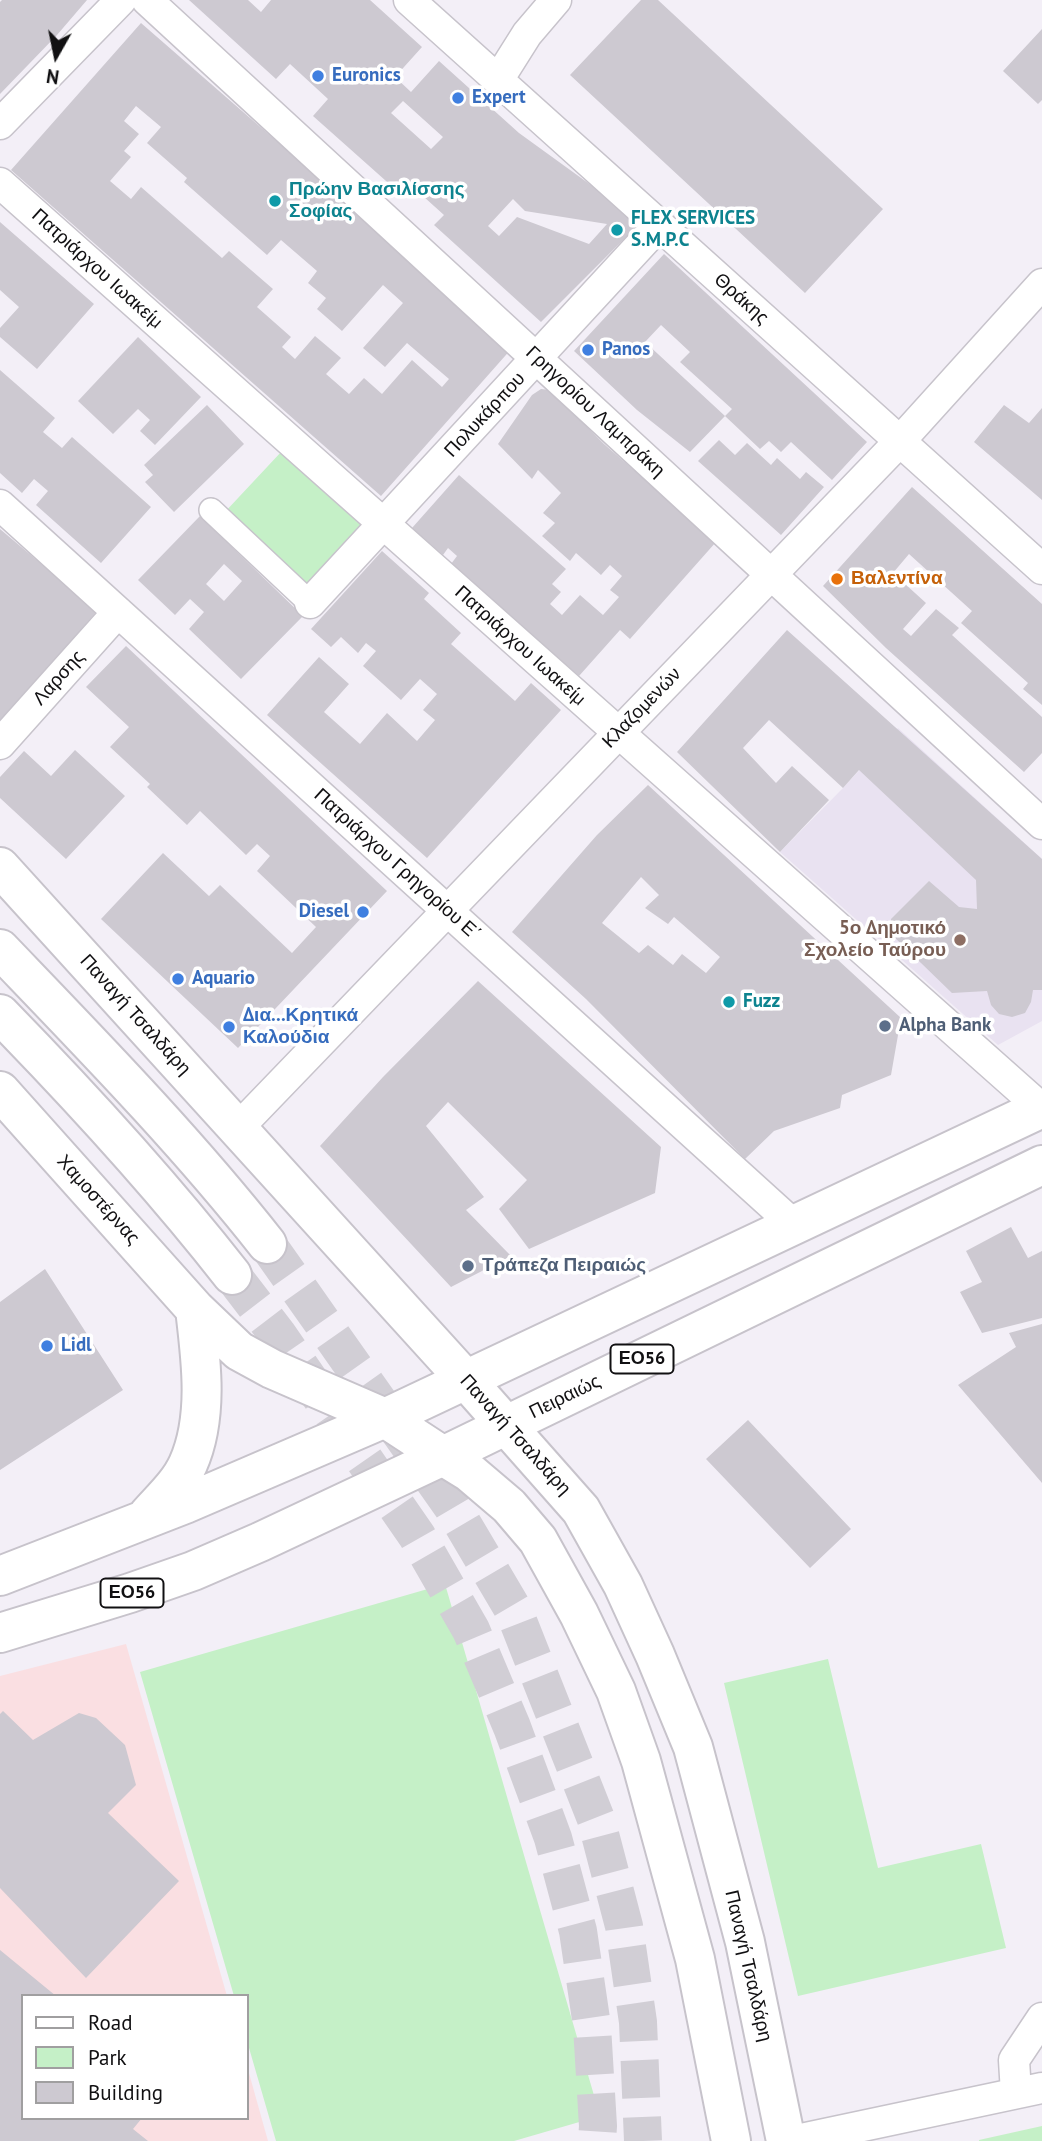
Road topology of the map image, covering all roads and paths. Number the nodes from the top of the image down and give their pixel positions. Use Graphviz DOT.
graph roads {
  1 [pos="121,0"];
  2 [pos="147,0"];
  3 [pos="409,0"];
  4 [pos="556,0"];
  5 [pos="498,80"];
  6 [pos="0,124"];
  7 [pos="0,183"];
  8 [pos="659,225"];
  9 [pos="1042,284"];
  10 [pos="537,359"];
  11 [pos="900,441"];
  12 [pos="0,505"];
  13 [pos="211,510"];
  14 [pos="383,524"];
  15 [pos="1042,569"];
  16 [pos="771,575"];
  17 [pos="310,603"];
  18 [pos="118,612"];
  19 [pos="619,733"];
  20 [pos="0,744"];
  21 [pos="1042,824"];
  22 [pos="0,867"];
  23 [pos="448,911"];
  24 [pos="0,949"];
  25 [pos="0,1014"];
  26 [pos="0,1091"];
  27 [pos="1041,1108"];
  28 [pos="238,1128"];
  29 [pos="1042,1165"];
  30 [pos="794,1225"];
  31 [pos="267,1244"];
  32 [pos="232,1275"];
  33 [pos="195,1309"];
  34 [pos="466,1380"];
  35 [pos="385,1418"];
  36 [pos="506,1425"];
  37 [pos="443,1456"];
  38 [pos="145,1518"];
  39 [pos="0,1576"];
  40 [pos="0,1633"];
  41 [pos="1042,2018"];
  42 [pos="1029,2091"];
  43 [pos="731,2141"];
  44 [pos="786,2141"];
  45 [pos="792,2141"];
  1 -- 6 [label="street"];
  2 -- 10 [label="street, Γρηγορίου Λαμπράκη"];
  3 -- 5 [label="street, Θράκης"];
  4 -- 5 [label="street"];
  5 -- 8 [label="street, Θράκης"];
  7 -- 14 [label="street, Πατριάρχου Ιωακείμ"];
  8 -- 10 [label="street, Πολυκάρπου"];
  8 -- 11 [label="street, Θράκης"];
  9 -- 11 [label="street, Κλαζομενών"];
  10 -- 14 [label="street, Πολυκάρπου"];
  10 -- 16 [label="street, Γρηγορίου Λαμπράκη"];
  11 -- 15 [label="street, Θράκης"];
  11 -- 16 [label="street, Κλαζομενών"];
  12 -- 18 [label="street, Πατριάρχου Γρηγορίου Ε΄"];
  13 -- 17 [label="street"];
  14 -- 17 [label="street, Πολυκάρπου"];
  14 -- 19 [label="street, Πατριάρχου Ιωακείμ"];
  16 -- 19 [label="street, Κλαζομενών"];
  16 -- 21 [label="street, Γρηγορίου Λαμπράκη"];
  18 -- 20 [label="street, Λαρσης"];
  18 -- 23 [label="street, Πατριάρχου Γρηγορίου Ε΄"];
  19 -- 23 [label="street, Κλαζομενών"];
  19 -- 27 [label="street, Πατριάρχου Ιωακείμ"];
  22 -- 28 [label="main road, Παναγή Τσαλδάρη"];
  23 -- 28 [label="street, Κλαζομενών"];
  23 -- 30 [label="street, Πατριάρχου Γρηγορίου Ε΄"];
  24 -- 31 [label="main road"];
  25 -- 32 [label="main road"];
  26 -- 33 [label="main road, Χαμοστέρνας"];
  27 -- 30 [label="main road"];
  28 -- 34 [label="main road, Παναγή Τσαλδάρη"];
  29 -- 36 [label="main road, Πειραιώς / ΕΟ56"];
  30 -- 34 [label="main road"];
  33 -- 35 [label="main road, Χαμοστέρνας"];
  33 -- 38 [label="main road"];
  34 -- 35 [label="main road"];
  34 -- 36 [label="main road, Παναγή Τσαλδάρη"];
  35 -- 37 [label="main road, Χαμοστέρνας"];
  35 -- 38 [label="main road"];
  36 -- 37 [label="main road, Πειραιώς / ΕΟ56"];
  36 -- 44 [label="main road, Παναγή Τσαλδάρη"];
  37 -- 40 [label="main road, Πειραιώς / ΕΟ56"];
  37 -- 43 [label="main road"];
  38 -- 39 [label="main road"];
  41 -- 42 [label="street"];
  42 -- 45 [label="street"];
}
